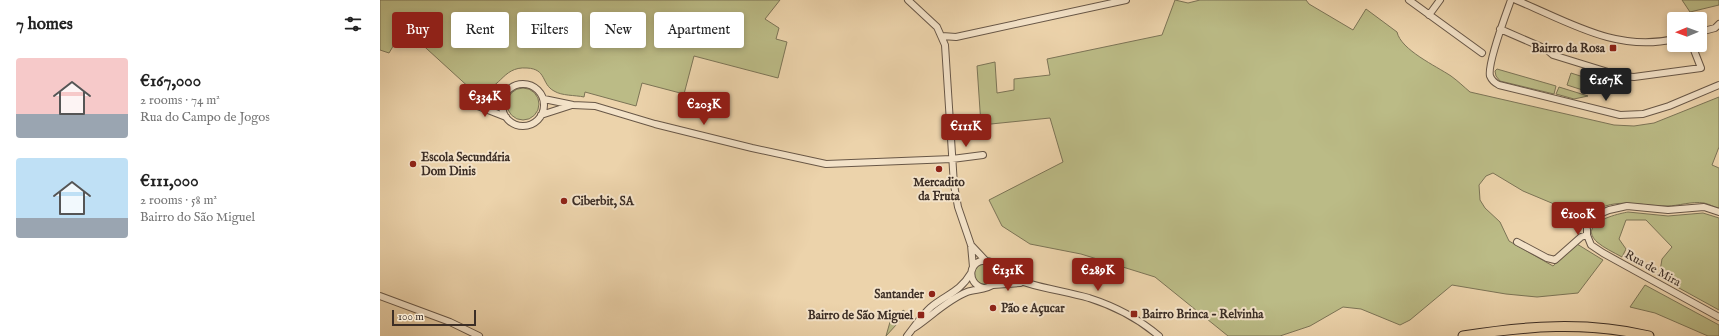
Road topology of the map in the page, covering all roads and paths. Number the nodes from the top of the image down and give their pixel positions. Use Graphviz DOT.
graph roads {
  1 [pos="908,0"];
  2 [pos="1126,0"];
  3 [pos="1409,0"];
  4 [pos="1440,0"];
  5 [pos="1511,0"];
  6 [pos="1516,0"];
  7 [pos="1430,15"];
  8 [pos="1718,27"];
  9 [pos="1500,29"];
  10 [pos="1707,30"];
  11 [pos="942,36"];
  12 [pos="956,36"];
  13 [pos="1667,40"];
  14 [pos="945,45"];
  15 [pos="1695,52"];
  16 [pos="1482,53"];
  17 [pos="1719,85"];
  18 [pos="504,94"];
  19 [pos="544,99"];
  20 [pos="573,105"];
  21 [pos="542,116"];
  22 [pos="506,118"];
  23 [pos="983,155"];
  24 [pos="952,159"];
  25 [pos="1719,212"];
  26 [pos="1587,235"];
  27 [pos="1517,242"];
  28 [pos="971,245"];
  29 [pos="986,261"];
  30 [pos="972,270"];
  31 [pos="998,270"];
  32 [pos="1022,283"];
  33 [pos="993,285"];
  34 [pos="983,288"];
  35 [pos="380,296"];
  36 [pos="1719,316"];
  37 [pos="914,328"];
  38 [pos="479,336"];
  39 [pos="907,336"];
  40 [pos="1159,336"];
  41 [pos="1463,336"];
  42 [pos="1649,336"];
  1 -- 11 [label="street"];
  2 -- 12 [label="street"];
  3 -- 7 [label="street"];
  4 -- 7 [label="street"];
  5 -- 9 [label="street"];
  6 -- 13 [label="street"];
  7 -- 16 [label="street"];
  8 -- 10 [label="street"];
  9 -- 15 [label="street"];
  9 -- 17 [label="street"];
  11 -- 12 [label="street"];
  11 -- 14 [label="street"];
  12 -- 14 [label="street"];
  14 -- 24 [label="street"];
  18 -- 19 [label="street"];
  18 -- 22 [label="street"];
  18 -- 22 [label="street"];
  19 -- 20 [label="street"];
  19 -- 21 [label="street"];
  20 -- 21 [label="street"];
  20 -- 24 [label="street"];
  21 -- 22 [label="street"];
  23 -- 24 [label="street"];
  24 -- 28 [label="street"];
  25 -- 26 [label="street"];
  26 -- 27 [label="street"];
  26 -- 36 [label="street, Rua de Mira"];
  28 -- 29 [label="street"];
  28 -- 30 [label="street"];
  29 -- 30 [label="street"];
  29 -- 31 [label="street"];
  30 -- 34 [label="street"];
  30 -- 37 [label="street"];
  31 -- 32 [label="street"];
  31 -- 33 [label="street"];
  32 -- 33 [label="street"];
  32 -- 40 [label="street"];
  33 -- 34 [label="street"];
  34 -- 37 [label="street"];
  35 -- 38 [label="street"];
  37 -- 39 [label="street"];
  41 -- 42 [label="highway"];
}
